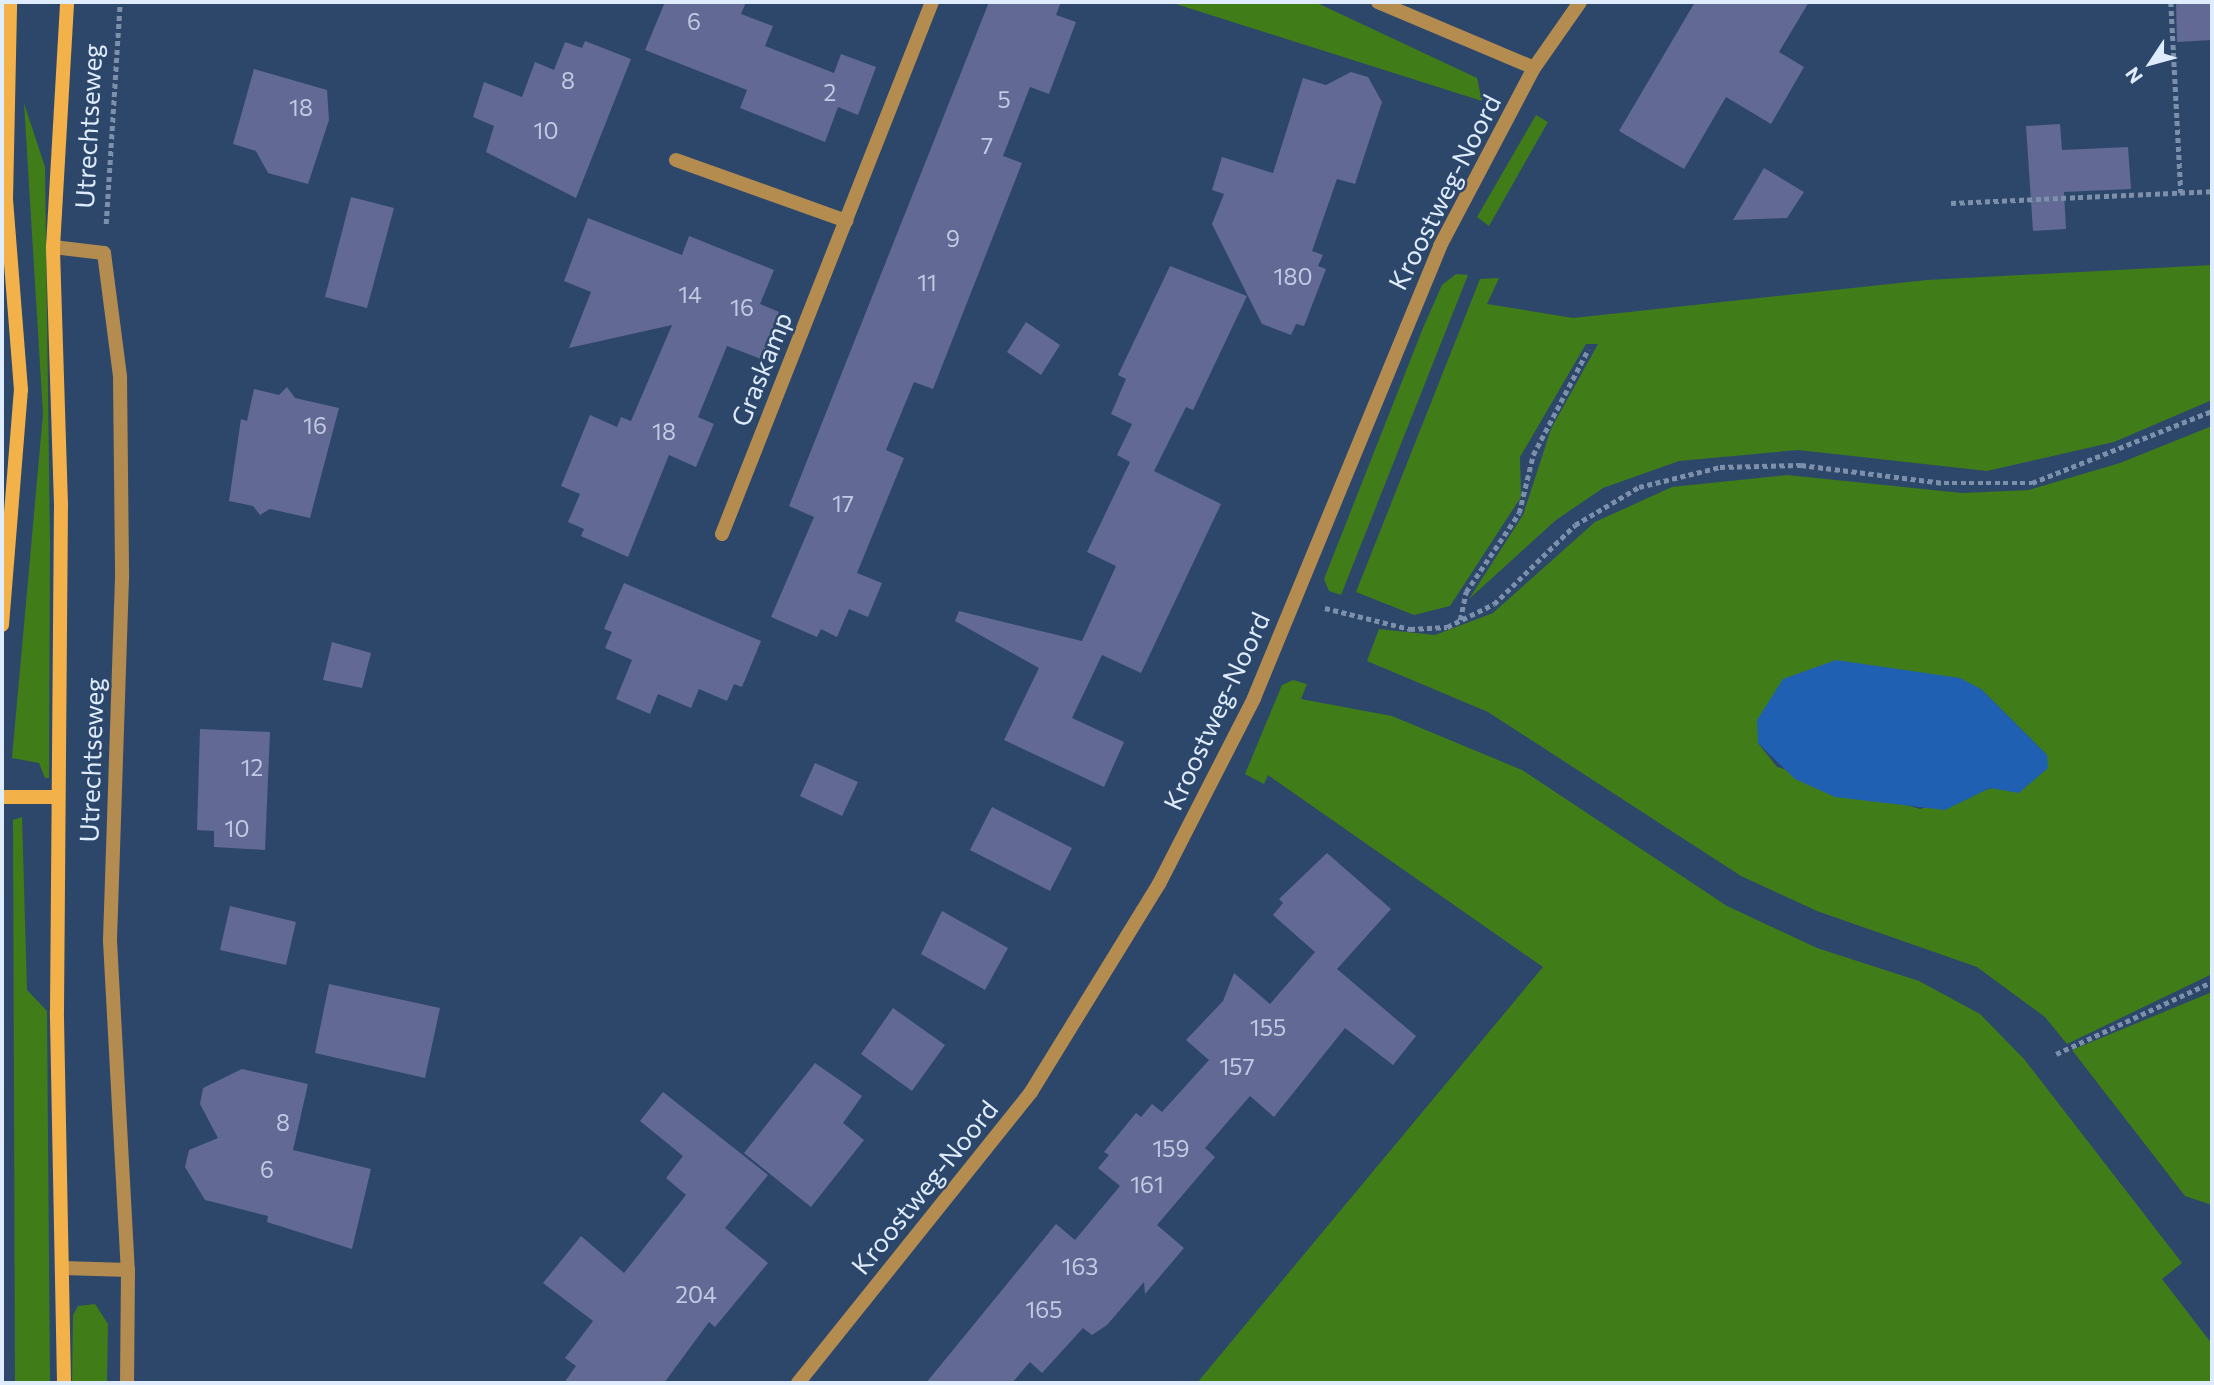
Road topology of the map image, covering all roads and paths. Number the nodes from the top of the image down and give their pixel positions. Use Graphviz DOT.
graph roads {
  1 [pos="10,2"];
  2 [pos="67,2"];
  3 [pos="120,2"];
  4 [pos="932,2"];
  5 [pos="1378,2"];
  6 [pos="1580,2"];
  7 [pos="2171,2"];
  8 [pos="1534,68"];
  9 [pos="676,160"];
  10 [pos="2212,191"];
  11 [pos="2180,193"];
  12 [pos="1951,203"];
  13 [pos="846,221"];
  14 [pos="53,247"];
  15 [pos="104,253"];
  16 [pos="1588,350"];
  17 [pos="2212,411"];
  18 [pos="722,534"];
  19 [pos="1296,601"];
  20 [pos="1460,620"];
  21 [pos="2,625"];
  22 [pos="2,797"];
  23 [pos="57,797"];
  24 [pos="2212,982"];
  25 [pos="2056,1054"];
  26 [pos="63,1268"];
  27 [pos="128,1270"];
  28 [pos="64,1383"];
  29 [pos="127,1383"];
  30 [pos="798,1383"];
  1 -- 21 [label="main road"];
  2 -- 14 [label="main road, Utrechtseweg"];
  3 -- 15 [label="path, Utrechtseweg"];
  4 -- 13 [label="street, Graskamp"];
  5 -- 8 [label="street"];
  6 -- 8 [label="street, Kroostweg-Noord"];
  7 -- 11 [label="path"];
  8 -- 19 [label="street, Kroostweg-Noord"];
  9 -- 13 [label="street"];
  10 -- 11 [label="path"];
  11 -- 12 [label="path"];
  13 -- 18 [label="street, Graskamp"];
  14 -- 15 [label="street"];
  14 -- 23 [label="main road, Utrechtseweg"];
  15 -- 27 [label="street, Utrechtseweg"];
  16 -- 20 [label="path"];
  17 -- 20 [label="path"];
  19 -- 20 [label="path"];
  19 -- 30 [label="street, Kroostweg-Noord"];
  22 -- 23 [label="main road, Utrechtseweg"];
  23 -- 26 [label="main road, Utrechtseweg"];
  24 -- 25 [label="path"];
  26 -- 27 [label="street"];
  26 -- 28 [label="main road, Utrechtseweg"];
  27 -- 29 [label="street, Utrechtseweg"];
}
